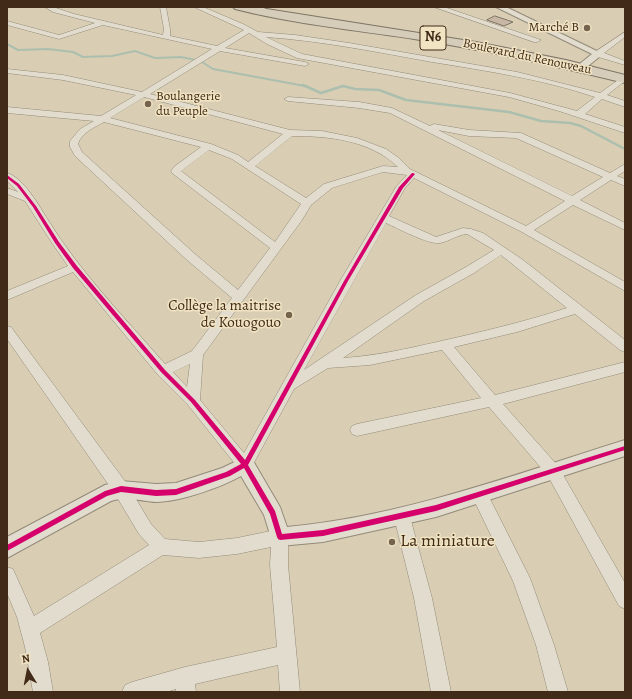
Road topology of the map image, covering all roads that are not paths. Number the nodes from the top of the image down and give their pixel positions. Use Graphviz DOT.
graph roads {
  1 [pos="70,7"];
  2 [pos="163,7"];
  3 [pos="197,7"];
  4 [pos="239,7"];
  5 [pos="437,7"];
  6 [pos="500,7"];
  7 [pos="50,8"];
  8 [pos="259,8"];
  9 [pos="7,23"];
  10 [pos="103,23"];
  11 [pos="252,32"];
  12 [pos="625,34"];
  13 [pos="166,37"];
  14 [pos="536,40"];
  15 [pos="615,41"];
  16 [pos="625,44"];
  17 [pos="217,49"];
  18 [pos="598,54"];
  19 [pos="625,63"];
  20 [pos="583,66"];
  21 [pos="354,67"];
  22 [pos="7,71"];
  23 [pos="625,77"];
  24 [pos="143,94"];
  25 [pos="601,96"];
  26 [pos="288,99"];
  27 [pos="625,104"];
  28 [pos="7,110"];
  29 [pos="579,114"];
  30 [pos="103,119"];
  31 [pos="422,124"];
  32 [pos="625,130"];
  33 [pos="290,133"];
  34 [pos="208,146"];
  35 [pos="249,166"];
  36 [pos="625,167"];
  37 [pos="410,172"];
  38 [pos="7,176"];
  39 [pos="610,176"];
  40 [pos="625,183"];
  41 [pos="7,191"];
  42 [pos="30,200"];
  43 [pos="572,200"];
  44 [pos="307,203"];
  45 [pos="384,218"];
  46 [pos="625,227"];
  47 [pos="526,230"];
  48 [pos="276,248"];
  49 [pos="501,250"];
  50 [pos="74,267"];
  51 [pos="625,287"];
  52 [pos="7,296"];
  53 [pos="239,297"];
  54 [pos="578,309"];
  55 [pos="7,330"];
  56 [pos="445,345"];
  57 [pos="625,347"];
  58 [pos="197,354"];
  59 [pos="326,364"];
  60 [pos="625,367"];
  61 [pos="163,371"];
  62 [pos="290,385"];
  63 [pos="193,400"];
  64 [pos="493,401"];
  65 [pos="357,430"];
  66 [pos="624,450"];
  67 [pos="245,465"];
  68 [pos="553,471"];
  69 [pos="121,489"];
  70 [pos="479,494"];
  71 [pos="402,517"];
  72 [pos="280,536"];
  73 [pos="161,547"];
  74 [pos="7,548"];
  75 [pos="7,575"];
  76 [pos="625,600"];
  77 [pos="30,629"];
  78 [pos="287,654"];
  79 [pos="186,685"];
  80 [pos="43,692"];
  81 [pos="132,692"];
  82 [pos="290,692"];
  83 [pos="441,692"];
  84 [pos="558,692"];
  1 -- 7 [label="street"];
  2 -- 13 [label="street"];
  3 -- 11 [label="street"];
  4 -- 8 [label="highway, N6"];
  5 -- 14 [label="street"];
  6 -- 18 [label="street"];
  7 -- 10 [label="street"];
  8 -- 20 [label="highway, N6"];
  9 -- 10 [label="street"];
  10 -- 13 [label="street"];
  11 -- 17 [label="street"];
  11 -- 21 [label="street"];
  11 -- 25 [label="street"];
  12 -- 15 [label="street"];
  13 -- 17 [label="street"];
  15 -- 16 [label="street"];
  15 -- 18 [label="street"];
  17 -- 21 [label="street"];
  17 -- 24 [label="street"];
  18 -- 19 [label="street"];
  18 -- 20 [label="street"];
  20 -- 23 [label="highway, Boulevard du Renouveau / N6"];
  21 -- 29 [label="street"];
  22 -- 24 [label="street"];
  23 -- 25 [label="street"];
  24 -- 30 [label="street"];
  24 -- 33 [label="street"];
  25 -- 27 [label="street"];
  25 -- 29 [label="street"];
  26 -- 31 [label="street"];
  28 -- 30 [label="street"];
  29 -- 32 [label="street"];
  30 -- 34 [label="street"];
  30 -- 53 [label="street"];
  31 -- 39 [label="street"];
  31 -- 43 [label="street"];
  33 -- 35 [label="street"];
  33 -- 37 [label="street"];
  34 -- 35 [label="street"];
  34 -- 48 [label="street"];
  35 -- 44 [label="street"];
  36 -- 39 [label="street"];
  37 -- 44 [label="street"];
  37 -- 45 [label="street"];
  37 -- 47 [label="street"];
  38 -- 42 [label="street"];
  39 -- 40 [label="street"];
  39 -- 43 [label="street"];
  41 -- 42 [label="street"];
  42 -- 50 [label="street"];
  43 -- 46 [label="street"];
  43 -- 47 [label="street"];
  44 -- 48 [label="street"];
  45 -- 49 [label="street"];
  45 -- 62 [label="street"];
  47 -- 51 [label="street"];
  48 -- 53 [label="street"];
  49 -- 54 [label="street"];
  49 -- 59 [label="street"];
  50 -- 52 [label="street"];
  50 -- 61 [label="street"];
  53 -- 58 [label="street"];
  54 -- 56 [label="street"];
  54 -- 57 [label="street"];
  55 -- 69 [label="street"];
  56 -- 59 [label="street"];
  56 -- 64 [label="street"];
  58 -- 61 [label="street"];
  58 -- 63 [label="street"];
  59 -- 62 [label="street"];
  60 -- 64 [label="street"];
  61 -- 63 [label="street"];
  62 -- 67 [label="street"];
  63 -- 67 [label="street"];
  64 -- 65 [label="street"];
  64 -- 68 [label="street"];
  66 -- 68 [label="street"];
  67 -- 69 [label="street"];
  67 -- 72 [label="street"];
  68 -- 70 [label="street"];
  68 -- 76 [label="street"];
  69 -- 73 [label="street"];
  69 -- 74 [label="street"];
  70 -- 71 [label="street"];
  70 -- 84 [label="street"];
  71 -- 72 [label="street"];
  71 -- 83 [label="street"];
  72 -- 73 [label="street"];
  72 -- 78 [label="street"];
  73 -- 77 [label="street"];
  75 -- 77 [label="street"];
  77 -- 80 [label="street"];
  78 -- 79 [label="street"];
  78 -- 82 [label="street"];
  79 -- 81 [label="street"];
}
